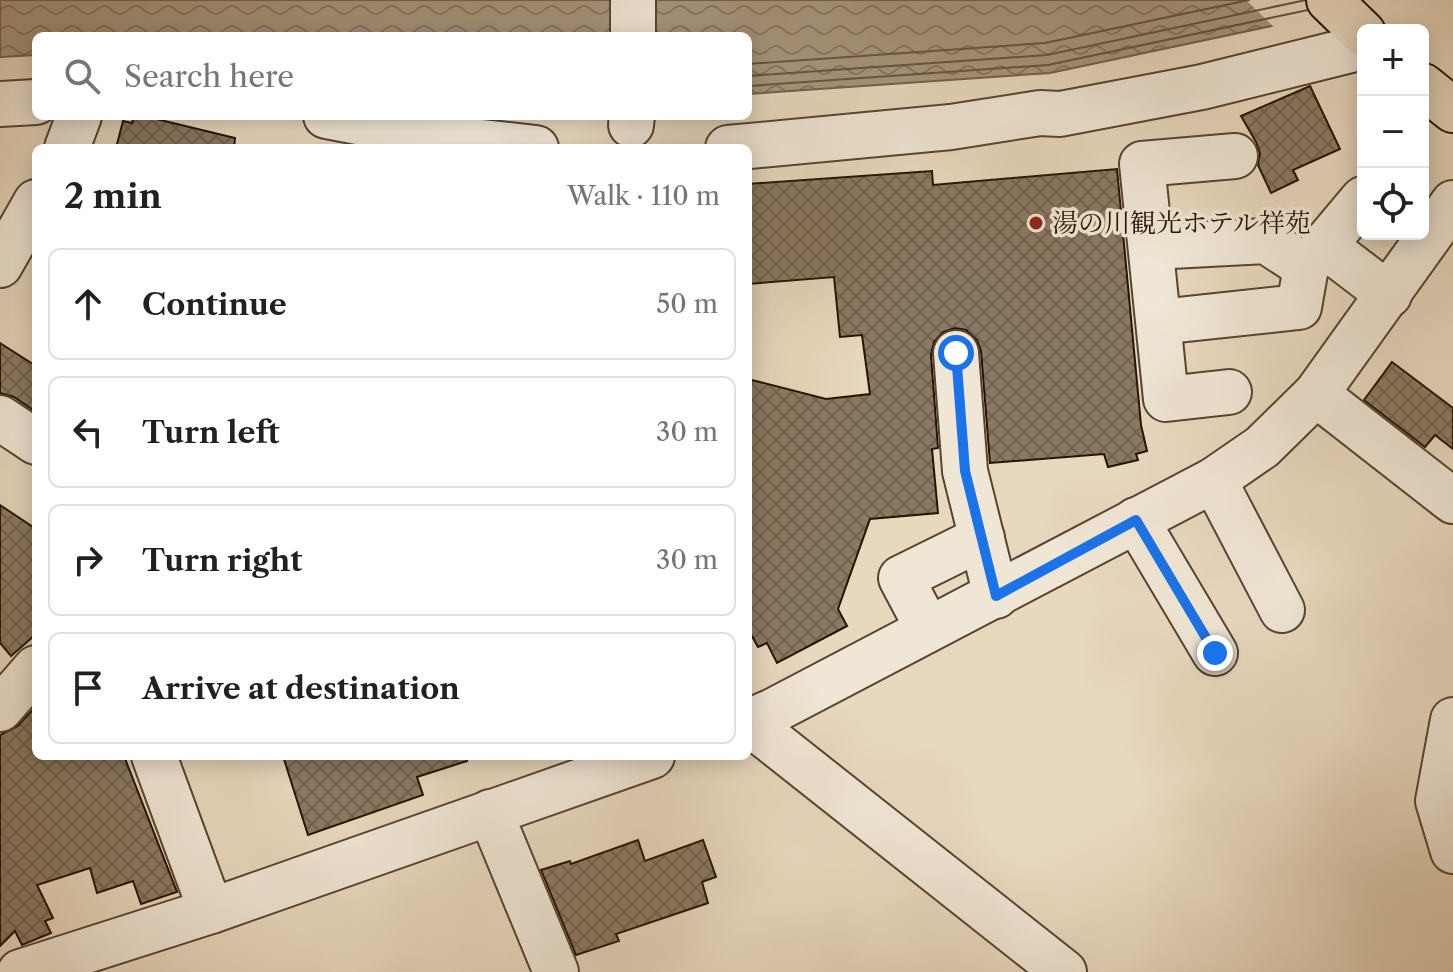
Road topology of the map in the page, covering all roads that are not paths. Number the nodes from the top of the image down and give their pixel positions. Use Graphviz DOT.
graph roads {
  1 [pos="633,0"];
  2 [pos="1353,26"];
  3 [pos="633,32"];
  4 [pos="1429,91"];
  5 [pos="32,102"];
  6 [pos="0,104"];
  7 [pos="1453,110"];
  8 [pos="78,120"];
  9 [pos="347,120"];
  10 [pos="68,144"];
  11 [pos="499,144"];
  12 [pos="752,146"];
  13 [pos="1235,156"];
  14 [pos="1453,203"];
  15 [pos="1357,206"];
  16 [pos="32,209"];
  17 [pos="1152,247"];
  18 [pos="1315,256"];
  19 [pos="0,265"];
  20 [pos="1389,295"];
  21 [pos="1159,322"];
  22 [pos="956,353"];
  23 [pos="1229,392"];
  24 [pos="1316,394"];
  25 [pos="0,418"];
  26 [pos="32,439"];
  27 [pos="1214,480"];
  28 [pos="1444,480"];
  29 [pos="1136,520"];
  30 [pos="982,538"];
  31 [pos="996,596"];
  32 [pos="1282,610"];
  33 [pos="928,629"];
  34 [pos="1215,653"];
  35 [pos="754,711"];
  36 [pos="1453,720"];
  37 [pos="155,760"];
  38 [pos="640,760"];
  39 [pos="490,812"];
  40 [pos="1453,851"];
  41 [pos="211,911"];
  42 [pos="20,972"];
  43 [pos="556,972"];
  44 [pos="1064,972"];
  1 -- 3 [label="street"];
  2 -- 12 [label="street"];
  4 -- 7 [label="highway"];
  5 -- 6 [label="street"];
  8 -- 10 [label="street"];
  9 -- 11 [label="street"];
  13 -- 17 [label="street"];
  14 -- 20 [label="street"];
  15 -- 18 [label="street"];
  16 -- 19 [label="street"];
  17 -- 18 [label="street"];
  17 -- 21 [label="street"];
  18 -- 20 [label="street"];
  18 -- 21 [label="street"];
  20 -- 24 [label="street"];
  21 -- 23 [label="street"];
  22 -- 30 [label="street"];
  24 -- 27 [label="street"];
  24 -- 28 [label="street"];
  25 -- 26 [label="street"];
  27 -- 29 [label="street"];
  27 -- 32 [label="street"];
  29 -- 31 [label="street"];
  29 -- 34 [label="street"];
  30 -- 31 [label="street"];
  30 -- 33 [label="street"];
  31 -- 33 [label="street"];
  33 -- 35 [label="street"];
  35 -- 44 [label="street"];
  36 -- 40 [label="street"];
  37 -- 41 [label="street"];
  38 -- 39 [label="street"];
  39 -- 41 [label="street"];
  39 -- 43 [label="street"];
  41 -- 42 [label="street"];
}
